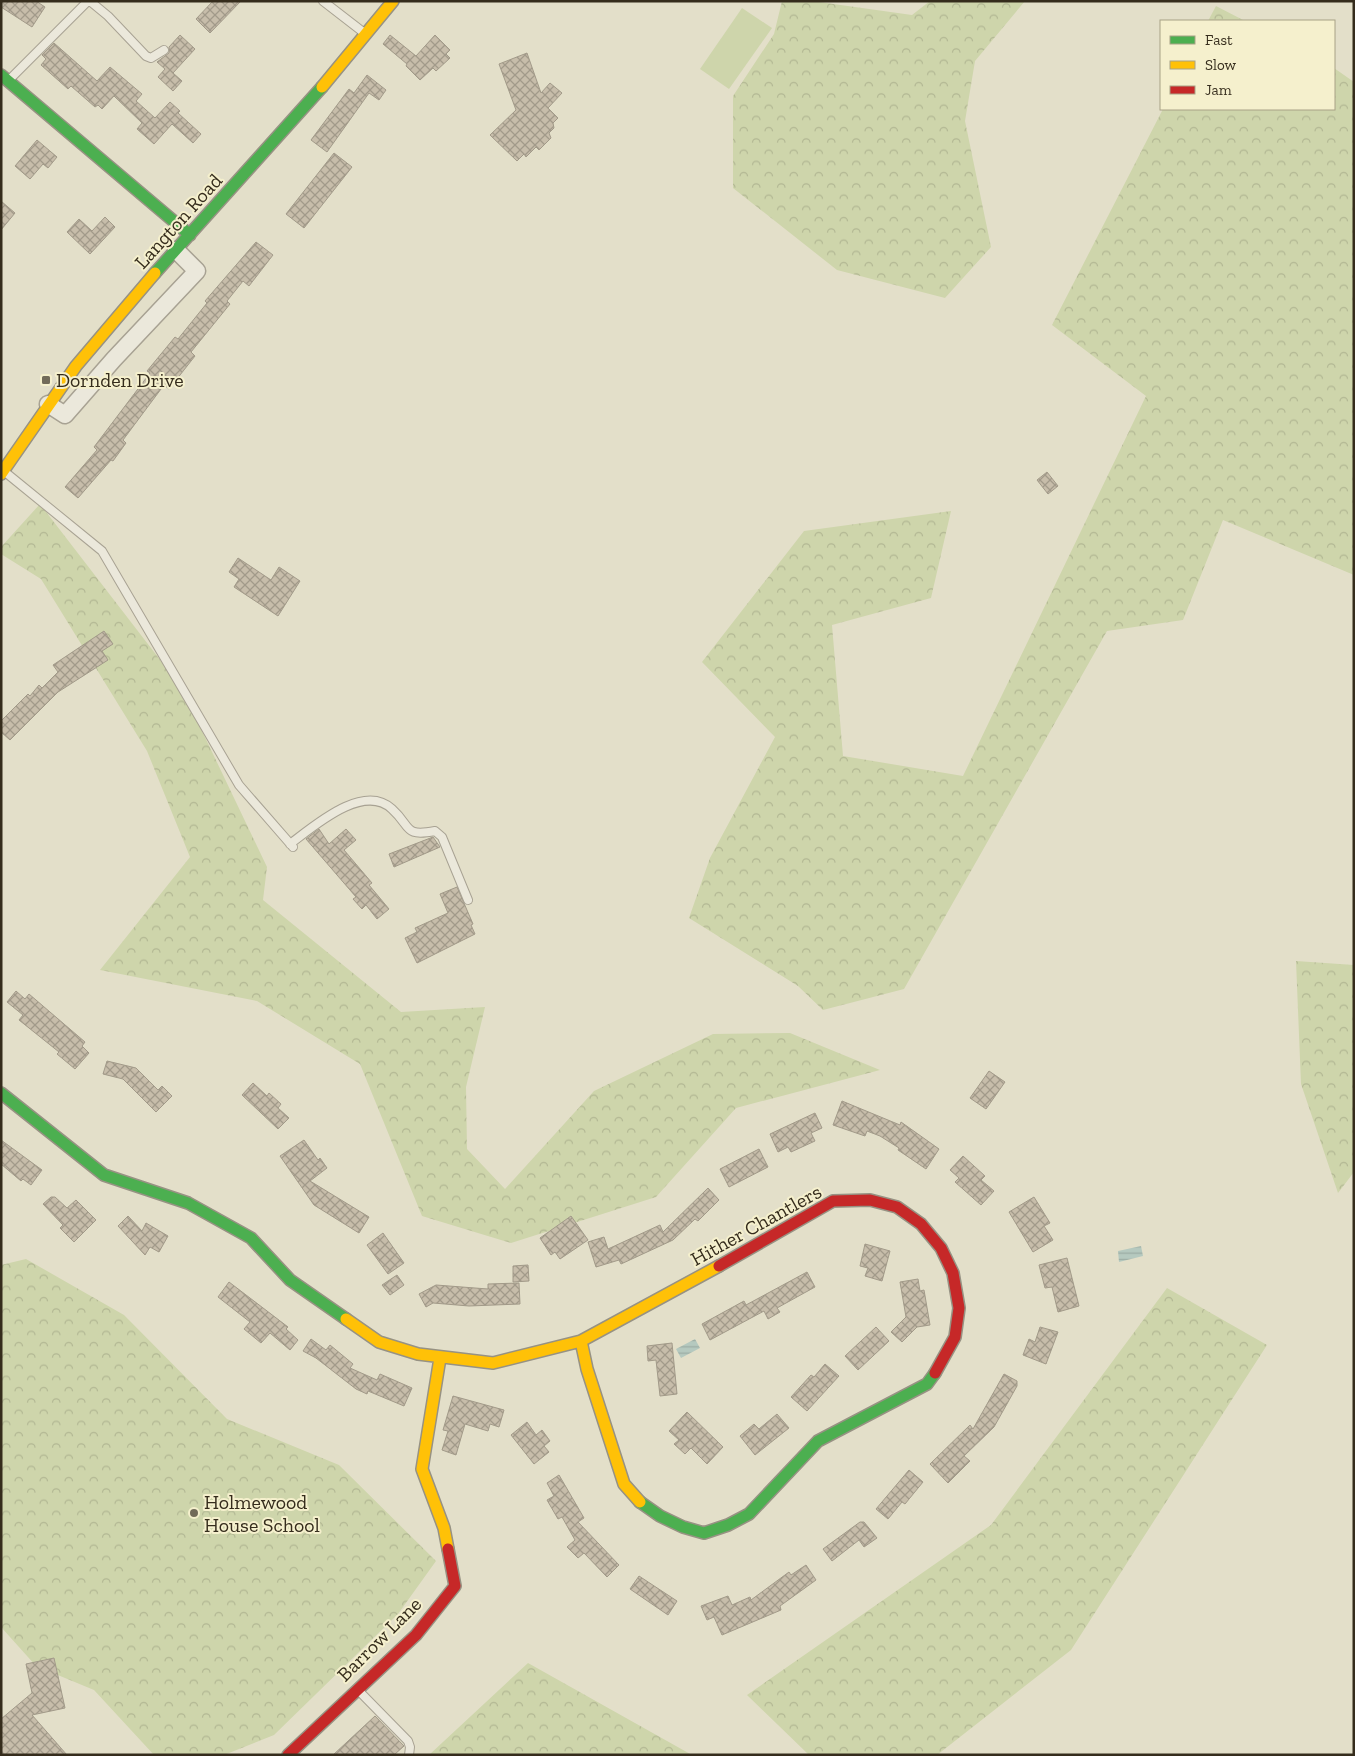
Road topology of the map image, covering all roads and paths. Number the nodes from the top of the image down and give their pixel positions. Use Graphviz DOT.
graph roads {
  1 [pos="323,1"];
  2 [pos="393,1"];
  3 [pos="366,35"];
  4 [pos="164,50"];
  5 [pos="5,78"];
  6 [pos="190,235"];
  7 [pos="176,250"];
  8 [pos="48,404"];
  9 [pos="2,472"];
  10 [pos="468,900"];
  11 [pos="1,1093"];
  12 [pos="581,1341"];
  13 [pos="440,1358"];
  14 [pos="356,1689"];
  15 [pos="288,1755"];
  16 [pos="409,1755"];
  1 -- 3 [label="lane"];
  2 -- 3 [label="street, Langton Road"];
  3 -- 6 [label="street, Langton Road"];
  4 -- 5 [label="lane"];
  5 -- 6 [label="street"];
  6 -- 7 [label="street, Langton Road"];
  7 -- 8 [label="street, Langton Road"];
  7 -- 8 [label="street"];
  8 -- 9 [label="street, Langton Road"];
  9 -- 10 [label="lane"];
  11 -- 13 [label="street, Hither Chantlers"];
  12 -- 12 [label="street, Hither Chantlers"];
  12 -- 13 [label="street, Hither Chantlers"];
  13 -- 14 [label="street, Barrow Lane"];
  14 -- 15 [label="street, Barrow Lane"];
  14 -- 16 [label="lane"];
}
